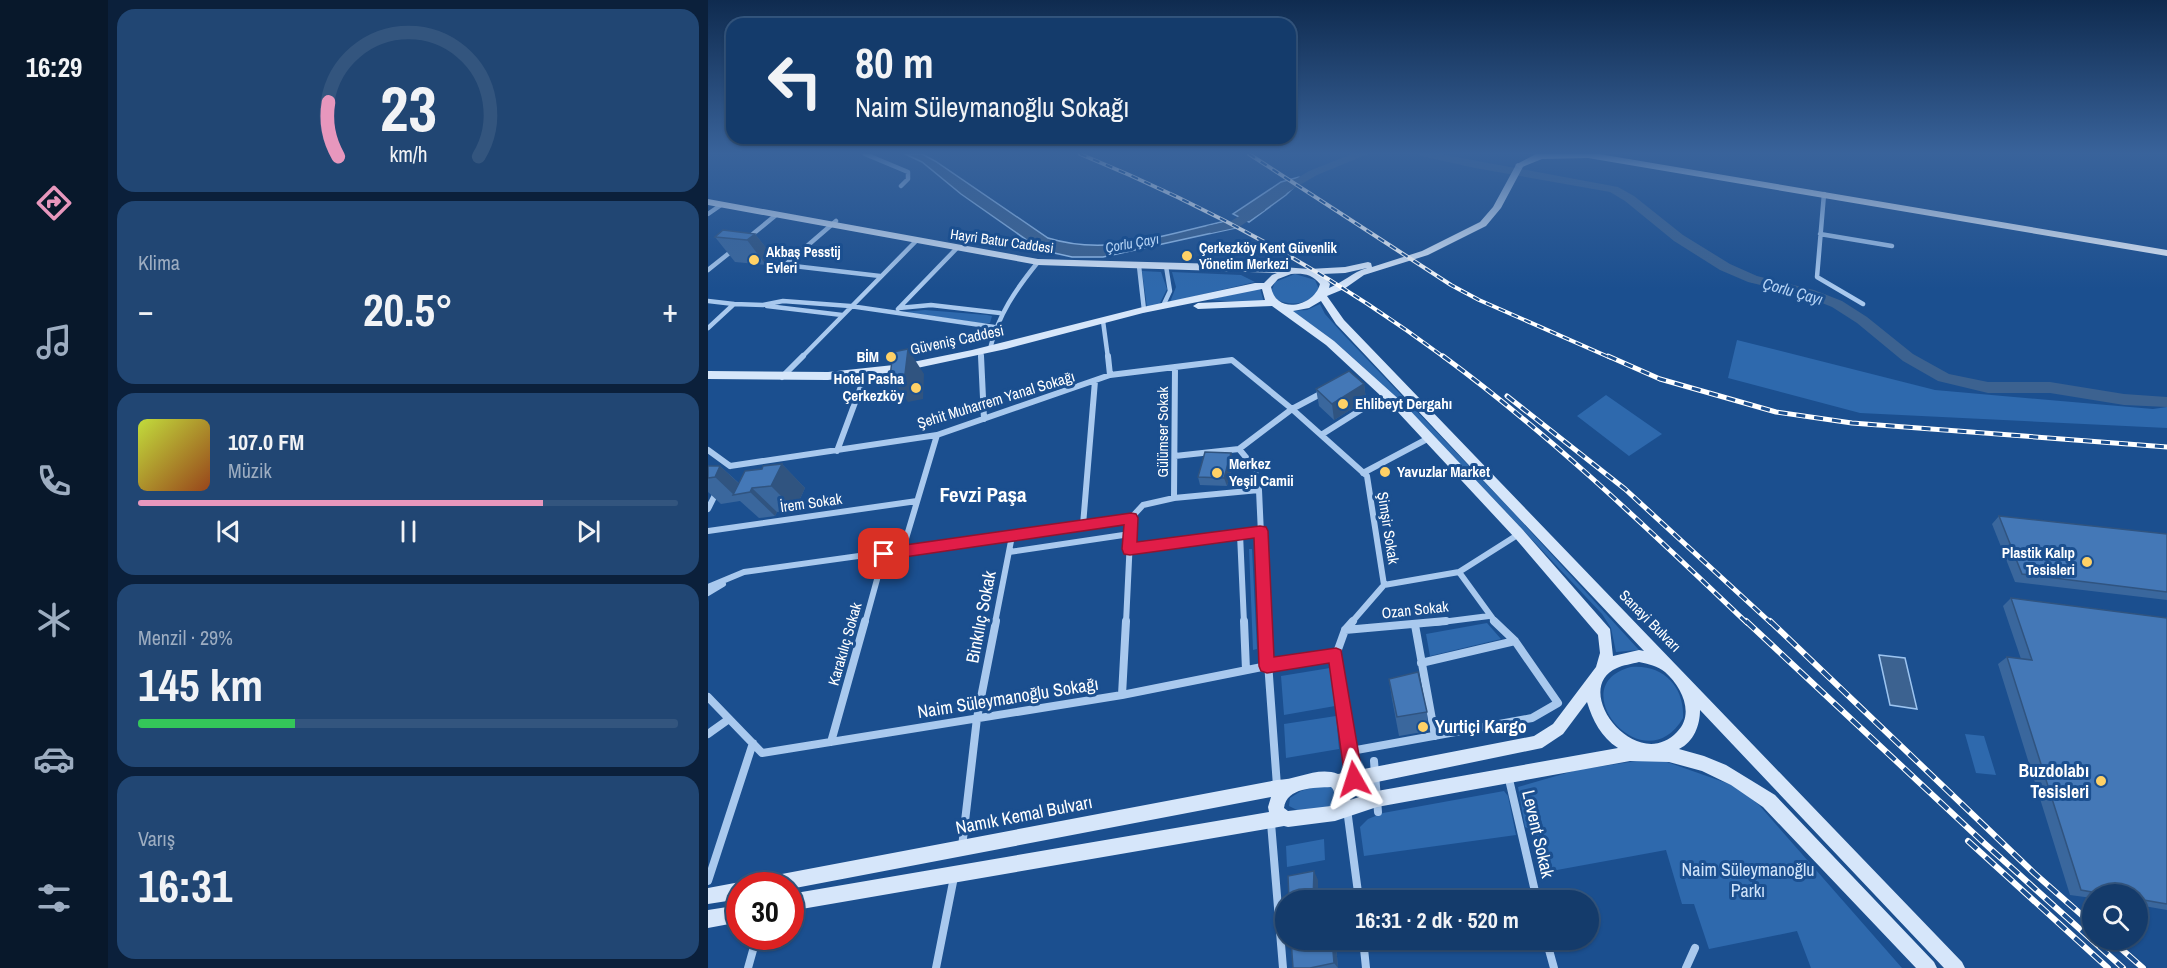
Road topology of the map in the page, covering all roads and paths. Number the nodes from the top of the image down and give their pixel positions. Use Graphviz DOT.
graph roads {
  1 [pos="1494,199"];
  2 [pos="1501,199"];
  3 [pos="1823,199"];
  4 [pos="1854,199"];
  5 [pos="1893,199"];
  6 [pos="708,202"];
  7 [pos="721,204"];
  8 [pos="708,214"];
  9 [pos="776,215"];
  10 [pos="833,223"];
  11 [pos="1820,234"];
  12 [pos="745,241"];
  13 [pos="916,241"];
  14 [pos="1892,246"];
  15 [pos="2167,247"];
  16 [pos="735,248"];
  17 [pos="957,248"];
  18 [pos="2167,253"];
  19 [pos="1038,262"];
  20 [pos="1139,266"];
  21 [pos="1166,266"];
  22 [pos="1188,267"];
  23 [pos="708,270"];
  24 [pos="1290,271"];
  25 [pos="1308,272"];
  26 [pos="880,276"];
  27 [pos="1267,285"];
  28 [pos="1322,295"];
  29 [pos="708,302"];
  30 [pos="734,304"];
  31 [pos="1276,304"];
  32 [pos="1863,304"];
  33 [pos="763,305"];
  34 [pos="850,306"];
  35 [pos="1163,306"];
  36 [pos="899,308"];
  37 [pos="1144,310"];
  38 [pos="893,314"];
  39 [pos="1000,314"];
  40 [pos="842,315"];
  41 [pos="1102,321"];
  42 [pos="994,327"];
  43 [pos="708,328"];
  44 [pos="986,350"];
  45 [pos="1232,360"];
  46 [pos="1175,367"];
  47 [pos="866,373"];
  48 [pos="708,375"];
  49 [pos="1110,375"];
  50 [pos="782,377"];
  51 [pos="1095,381"];
  52 [pos="1333,387"];
  53 [pos="1386,394"];
  54 [pos="1292,409"];
  55 [pos="984,419"];
  56 [pos="937,435"];
  57 [pos="1321,435"];
  58 [pos="1429,438"];
  59 [pos="1239,449"];
  60 [pos="708,450"];
  61 [pos="837,451"];
  62 [pos="1175,456"];
  63 [pos="730,466"];
  64 [pos="1363,473"];
  65 [pos="726,475"];
  66 [pos="721,483"];
  67 [pos="1259,490"];
  68 [pos="1174,498"];
  69 [pos="917,501"];
  70 [pos="708,509"];
  71 [pos="1131,518"];
  72 [pos="1083,525"];
  73 [pos="708,531"];
  74 [pos="1260,531"];
  75 [pos="1130,534"];
  76 [pos="1240,534"];
  77 [pos="1519,534"];
  78 [pos="1012,536"];
  79 [pos="1130,549"];
  80 [pos="902,552"];
  81 [pos="1009,552"];
  82 [pos="884,554"];
  83 [pos="744,572"];
  84 [pos="1459,572"];
  85 [pos="1384,585"];
  86 [pos="708,586"];
  87 [pos="708,592"];
  88 [pos="1489,615"];
  89 [pos="1415,625"];
  90 [pos="1345,630"];
  91 [pos="1515,641"];
  92 [pos="1336,655"];
  93 [pos="1421,663"];
  94 [pos="1267,666"];
  95 [pos="1246,670"];
  96 [pos="1602,670"];
  97 [pos="1679,676"];
  98 [pos="1122,695"];
  99 [pos="708,696"];
  100 [pos="977,718"];
  101 [pos="729,719"];
  102 [pos="708,734"];
  103 [pos="1435,736"];
  104 [pos="831,742"];
  105 [pos="753,743"];
  106 [pos="1351,751"];
  107 [pos="1655,751"];
  108 [pos="1375,767"];
  109 [pos="1508,775"];
  110 [pos="1346,781"];
  111 [pos="1283,788"];
  112 [pos="1377,805"];
  113 [pos="1341,811"];
  114 [pos="1277,819"];
  115 [pos="962,848"];
  116 [pos="955,874"];
  117 [pos="804,878"];
  118 [pos="708,881"];
  119 [pos="1357,890"];
  120 [pos="1535,890"];
  121 [pos="726,893"];
  122 [pos="708,896"];
  123 [pos="804,901"];
  124 [pos="726,916"];
  125 [pos="708,919"];
  126 [pos="1695,948"];
  127 [pos="754,950"];
  128 [pos="1364,950"];
  129 [pos="1549,950"];
  130 [pos="748,968"];
  131 [pos="936,968"];
  132 [pos="1283,968"];
  133 [pos="1366,968"];
  134 [pos="1554,968"];
  135 [pos="1686,968"];
  136 [pos="1928,968"];
  137 [pos="1956,968"];
  1 -- 25 [label="main road"];
  2 -- 28 [label="main road"];
  3 -- 11 [label="street"];
  4 -- 18 [label="main road"];
  5 -- 15 [label="main road"];
  6 -- 7 [label="main road, Hayri Batur Caddesi"];
  7 -- 8 [label="street"];
  7 -- 9 [label="main road, Hayri Batur Caddesi"];
  9 -- 10 [label="main road, Hayri Batur Caddesi"];
  9 -- 12 [label="street"];
  10 -- 13 [label="main road, Hayri Batur Caddesi"];
  10 -- 26 [label="street"];
  11 -- 14 [label="street"];
  11 -- 32 [label="street"];
  13 -- 17 [label="main road, Hayri Batur Caddesi"];
  13 -- 26 [label="street"];
  16 -- 23 [label="street"];
  17 -- 19 [label="main road, Hayri Batur Caddesi"];
  17 -- 36 [label="street"];
  19 -- 20 [label="main road, Hayri Batur Caddesi"];
  19 -- 39 [label="street"];
  20 -- 21 [label="main road, Hayri Batur Caddesi"];
  20 -- 37 [label="street"];
  21 -- 22 [label="main road, Hayri Batur Caddesi"];
  21 -- 35 [label="street"];
  22 -- 24 [label="main road, Hayri Batur Caddesi"];
  22 -- 27 [label="main road, Hayri Batur Caddesi"];
  24 -- 25 [label="main road"];
  24 -- 27 [label="main road"];
  25 -- 28 [label="main road"];
  26 -- 34 [label="street"];
  27 -- 31 [label="main road"];
  27 -- 35 [label="main road, Güveniş Caddesi"];
  28 -- 31 [label="main road"];
  28 -- 97 [label="main road, Sanayi Bulvarı"];
  29 -- 30 [label="street"];
  30 -- 33 [label="street"];
  30 -- 43 [label="street"];
  31 -- 41 [label="main road, Güveniş Caddesi"];
  31 -- 53 [label="main road"];
  33 -- 34 [label="street"];
  33 -- 40 [label="street"];
  34 -- 38 [label="street"];
  34 -- 40 [label="street"];
  35 -- 37 [label="main road, Güveniş Caddesi"];
  36 -- 38 [label="street"];
  36 -- 39 [label="street"];
  37 -- 41 [label="main road, Güveniş Caddesi"];
  38 -- 42 [label="street"];
  39 -- 42 [label="street"];
  40 -- 50 [label="street"];
  41 -- 44 [label="main road, Güveniş Caddesi"];
  41 -- 49 [label="street"];
  42 -- 44 [label="street"];
  44 -- 47 [label="main road, Güveniş Caddesi"];
  44 -- 55 [label="street"];
  45 -- 46 [label="street, Şehit Muharrem Yanal Sokağı"];
  45 -- 54 [label="street, Şimşir Sokak"];
  46 -- 49 [label="street, Şehit Muharrem Yanal Sokağı"];
  46 -- 62 [label="street, Gülümser Sokak"];
  47 -- 50 [label="main road, Güveniş Caddesi"];
  47 -- 61 [label="street"];
  48 -- 50 [label="main road, Güveniş Caddesi"];
  49 -- 51 [label="street, Şehit Muharrem Yanal Sokağı"];
  51 -- 55 [label="street, Şehit Muharrem Yanal Sokağı"];
  51 -- 72 [label="street"];
  52 -- 54 [label="street"];
  53 -- 57 [label="street"];
  53 -- 58 [label="main road"];
  54 -- 57 [label="street, Şimşir Sokak"];
  54 -- 59 [label="street"];
  55 -- 56 [label="street, Şehit Muharrem Yanal Sokağı"];
  56 -- 61 [label="street, Şehit Muharrem Yanal Sokağı"];
  56 -- 69 [label="street"];
  57 -- 64 [label="street, Şimşir Sokak"];
  58 -- 64 [label="street"];
  58 -- 77 [label="main road"];
  59 -- 62 [label="street"];
  59 -- 67 [label="street"];
  60 -- 63 [label="street"];
  61 -- 63 [label="street, Şehit Muharrem Yanal Sokağı"];
  62 -- 68 [label="street, Gülümser Sokak"];
  63 -- 65 [label="street"];
  64 -- 85 [label="street, Şimşir Sokak"];
  66 -- 70 [label="street"];
  67 -- 68 [label="street"];
  67 -- 74 [label="street"];
  68 -- 71 [label="street"];
  69 -- 73 [label="street, İrem Sokak"];
  69 -- 80 [label="street"];
  71 -- 72 [label="street"];
  71 -- 75 [label="street"];
  72 -- 78 [label="street"];
  74 -- 76 [label="street"];
  74 -- 94 [label="street"];
  75 -- 79 [label="street"];
  75 -- 81 [label="street"];
  76 -- 79 [label="street"];
  76 -- 95 [label="street"];
  77 -- 84 [label="street"];
  77 -- 96 [label="main road"];
  78 -- 80 [label="street"];
  78 -- 81 [label="street, Binkılıç Sokak"];
  79 -- 98 [label="street"];
  80 -- 82 [label="street"];
  81 -- 100 [label="street, Binkılıç Sokak"];
  82 -- 83 [label="street"];
  82 -- 104 [label="street, Karakılıç Sokak"];
  83 -- 86 [label="street"];
  83 -- 87 [label="street"];
  84 -- 85 [label="street"];
  84 -- 88 [label="street"];
  85 -- 90 [label="street, Şimşir Sokak"];
  88 -- 89 [label="street, Ozan Sokak"];
  88 -- 91 [label="street"];
  89 -- 90 [label="street, Ozan Sokak"];
  89 -- 93 [label="street"];
  90 -- 92 [label="street, Şimşir Sokak"];
  91 -- 93 [label="street"];
  91 -- 103 [label="street"];
  92 -- 94 [label="street, Naim Süleymanoğlu Sokağı"];
  92 -- 106 [label="street, Şimşir Sokak"];
  93 -- 103 [label="street"];
  94 -- 95 [label="street, Naim Süleymanoğlu Sokağı"];
  94 -- 111 [label="street"];
  95 -- 98 [label="street, Naim Süleymanoğlu Sokağı"];
  96 -- 97 [label="main road"];
  96 -- 107 [label="main road"];
  96 -- 108 [label="main road, Namık Kemal Bulvarı"];
  97 -- 107 [label="main road"];
  97 -- 137 [label="main road, Sanayi Bulvarı"];
  98 -- 100 [label="street, Naim Süleymanoğlu Sokağı"];
  99 -- 101 [label="street, Naim Süleymanoğlu Sokağı"];
  100 -- 104 [label="street, Naim Süleymanoğlu Sokağı"];
  100 -- 115 [label="street, Binkılıç Sokak"];
  101 -- 102 [label="street"];
  101 -- 105 [label="street, Naim Süleymanoğlu Sokağı"];
  103 -- 106 [label="street"];
  104 -- 105 [label="street, Naim Süleymanoğlu Sokağı"];
  105 -- 118 [label="street"];
  106 -- 110 [label="street, Şimşir Sokak"];
  107 -- 109 [label="main road"];
  107 -- 136 [label="main road"];
  108 -- 110 [label="main road, Namık Kemal Bulvarı"];
  108 -- 112 [label="street"];
  109 -- 112 [label="main road"];
  109 -- 120 [label="street, Levent Sokak"];
  110 -- 111 [label="main road, Namık Kemal Bulvarı"];
  110 -- 113 [label="main road"];
  111 -- 114 [label="main road"];
  111 -- 115 [label="main road, Namık Kemal Bulvarı"];
  112 -- 113 [label="main road"];
  113 -- 114 [label="main road"];
  113 -- 119 [label="street"];
  114 -- 116 [label="main road"];
  114 -- 132 [label="street"];
  115 -- 117 [label="main road, Namık Kemal Bulvarı"];
  116 -- 123 [label="main road"];
  116 -- 131 [label="street"];
  121 -- 122 [label="main road"];
  124 -- 125 [label="main road"];
  126 -- 135 [label="street"];
  127 -- 130 [label="street"];
  128 -- 133 [label="street"];
  129 -- 134 [label="street"];
}
